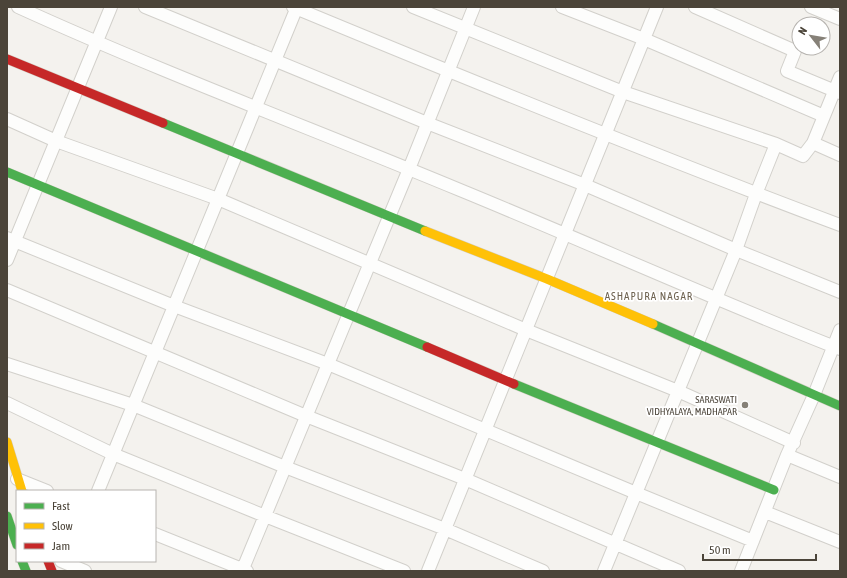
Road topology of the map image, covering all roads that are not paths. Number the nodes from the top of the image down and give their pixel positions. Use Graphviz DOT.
graph roads {
  1 [pos="18,7"];
  2 [pos="111,7"];
  3 [pos="145,7"];
  4 [pos="295,7"];
  5 [pos="413,7"];
  6 [pos="474,7"];
  7 [pos="562,7"];
  8 [pos="657,7"];
  9 [pos="695,7"];
  10 [pos="811,7"];
  11 [pos="840,19"];
  12 [pos="465,29"];
  13 [pos="644,40"];
  14 [pos="97,43"];
  15 [pos="7,59"];
  16 [pos="275,60"];
  17 [pos="448,71"];
  18 [pos="840,76"];
  19 [pos="78,88"];
  20 [pos="623,92"];
  21 [pos="837,92"];
  22 [pos="255,108"];
  23 [pos="824,116"];
  24 [pos="7,119"];
  25 [pos="427,123"];
  26 [pos="606,134"];
  27 [pos="56,141"];
  28 [pos="813,143"];
  29 [pos="776,144"];
  30 [pos="237,153"];
  31 [pos="840,155"];
  32 [pos="409,169"];
  33 [pos="7,172"];
  34 [pos="39,185"];
  35 [pos="585,185"];
  36 [pos="756,194"];
  37 [pos="218,199"];
  38 [pos="388,217"];
  39 [pos="840,225"];
  40 [pos="565,233"];
  41 [pos="11,240"];
  42 [pos="736,250"];
  43 [pos="196,252"];
  44 [pos="7,260"];
  45 [pos="369,263"];
  46 [pos="547,279"];
  47 [pos="7,290"];
  48 [pos="840,292"];
  49 [pos="716,299"];
  50 [pos="174,306"];
  51 [pos="348,313"];
  52 [pos="526,330"];
  53 [pos="840,330"];
  54 [pos="698,343"];
  55 [pos="836,348"];
  56 [pos="155,352"];
  57 [pos="7,364"];
  58 [pos="328,364"];
  59 [pos="506,379"];
  60 [pos="678,391"];
  61 [pos="814,395"];
  62 [pos="7,404"];
  63 [pos="133,405"];
  64 [pos="840,406"];
  65 [pos="306,416"];
  66 [pos="485,430"];
  67 [pos="7,442"];
  68 [pos="657,443"];
  69 [pos="794,443"];
  70 [pos="113,454"];
  71 [pos="787,455"];
  72 [pos="285,467"];
  73 [pos="840,477"];
  74 [pos="17,479"];
  75 [pos="465,479"];
  76 [pos="22,490"];
  77 [pos="44,490"];
  78 [pos="98,490"];
  79 [pos="774,490"];
  80 [pos="636,493"];
  81 [pos="765,512"];
  82 [pos="7,516"];
  83 [pos="264,516"];
  84 [pos="445,529"];
  85 [pos="156,534"];
  86 [pos="753,541"];
  87 [pos="16,542"];
  88 [pos="840,542"];
  89 [pos="614,544"];
  90 [pos="66,562"];
  91 [pos="244,570"];
  92 [pos="85,571"];
  93 [pos="404,571"];
  94 [pos="428,571"];
  95 [pos="543,571"];
  96 [pos="604,571"];
  97 [pos="679,571"];
  98 [pos="742,571"];
  1 -- 14 [label="street"];
  2 -- 14 [label="street"];
  3 -- 16 [label="street"];
  4 -- 16 [label="street"];
  4 -- 17 [label="street"];
  5 -- 12 [label="street"];
  6 -- 12 [label="street"];
  7 -- 13 [label="street"];
  8 -- 13 [label="street"];
  9 -- 21 [label="street"];
  10 -- 11 [label="street"];
  12 -- 17 [label="street"];
  12 -- 20 [label="street"];
  13 -- 20 [label="street"];
  13 -- 23 [label="street"];
  14 -- 19 [label="street"];
  14 -- 22 [label="street"];
  15 -- 19 [label="street"];
  16 -- 22 [label="street"];
  16 -- 25 [label="street"];
  17 -- 25 [label="street"];
  17 -- 26 [label="street"];
  18 -- 21 [label="street"];
  19 -- 27 [label="street"];
  19 -- 30 [label="street"];
  20 -- 26 [label="street"];
  20 -- 29 [label="street"];
  21 -- 23 [label="street"];
  22 -- 30 [label="street"];
  22 -- 32 [label="street"];
  23 -- 28 [label="street"];
  24 -- 27 [label="street"];
  25 -- 32 [label="street"];
  25 -- 35 [label="street"];
  26 -- 35 [label="street"];
  26 -- 36 [label="street"];
  27 -- 34 [label="street"];
  27 -- 37 [label="street"];
  28 -- 29 [label="street"];
  28 -- 31 [label="street"];
  29 -- 36 [label="street"];
  30 -- 37 [label="street"];
  30 -- 38 [label="street"];
  32 -- 38 [label="street"];
  32 -- 40 [label="street"];
  33 -- 34 [label="street"];
  34 -- 41 [label="street"];
  34 -- 43 [label="street"];
  35 -- 40 [label="street"];
  35 -- 42 [label="street"];
  36 -- 39 [label="street"];
  36 -- 42 [label="street"];
  37 -- 43 [label="street"];
  37 -- 45 [label="street"];
  38 -- 45 [label="street"];
  38 -- 46 [label="street"];
  40 -- 46 [label="street"];
  40 -- 49 [label="street"];
  41 -- 44 [label="street"];
  41 -- 50 [label="street"];
  42 -- 48 [label="street"];
  42 -- 49 [label="street"];
  43 -- 50 [label="street"];
  43 -- 51 [label="street"];
  45 -- 51 [label="street"];
  45 -- 52 [label="street"];
  46 -- 52 [label="street"];
  46 -- 54 [label="street"];
  47 -- 56 [label="street"];
  49 -- 54 [label="street"];
  49 -- 55 [label="street"];
  50 -- 56 [label="street"];
  50 -- 58 [label="street"];
  51 -- 58 [label="street"];
  51 -- 59 [label="street"];
  52 -- 59 [label="street"];
  52 -- 60 [label="street"];
  53 -- 55 [label="street"];
  54 -- 60 [label="street"];
  54 -- 61 [label="street"];
  55 -- 61 [label="street"];
  56 -- 63 [label="street"];
  56 -- 65 [label="street"];
  57 -- 63 [label="street"];
  58 -- 65 [label="street"];
  58 -- 66 [label="street"];
  59 -- 66 [label="street"];
  59 -- 68 [label="street"];
  60 -- 68 [label="street"];
  60 -- 69 [label="street"];
  61 -- 64 [label="street"];
  61 -- 69 [label="street"];
  62 -- 70 [label="street"];
  63 -- 70 [label="street"];
  63 -- 72 [label="street"];
  65 -- 72 [label="street"];
  65 -- 75 [label="street"];
  66 -- 75 [label="street"];
  66 -- 80 [label="street"];
  67 -- 74 [label="street"];
  68 -- 79 [label="street"];
  68 -- 80 [label="street"];
  69 -- 71 [label="street"];
  70 -- 78 [label="street"];
  70 -- 83 [label="street"];
  71 -- 73 [label="street"];
  71 -- 79 [label="street"];
  72 -- 83 [label="street"];
  72 -- 84 [label="street"];
  74 -- 76 [label="street"];
  74 -- 77 [label="street"];
  75 -- 84 [label="street"];
  75 -- 89 [label="street"];
  79 -- 81 [label="street"];
  80 -- 86 [label="street"];
  80 -- 89 [label="street"];
  81 -- 86 [label="street"];
  81 -- 88 [label="street"];
  82 -- 87 [label="street"];
  83 -- 91 [label="street"];
  83 -- 93 [label="street"];
  84 -- 94 [label="street"];
  84 -- 95 [label="street"];
  85 -- 91 [label="street"];
  86 -- 98 [label="street"];
  89 -- 96 [label="street"];
  89 -- 97 [label="street"];
  90 -- 92 [label="street"];
}
